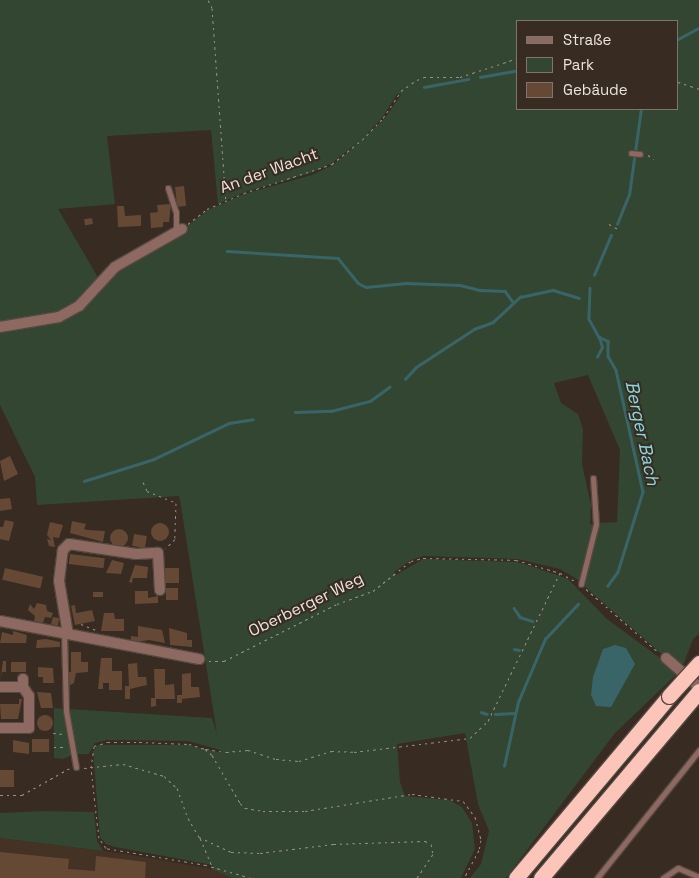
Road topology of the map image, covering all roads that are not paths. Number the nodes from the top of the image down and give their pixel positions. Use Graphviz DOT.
graph roads {
  1 [pos="631,153"];
  2 [pos="640,154"];
  3 [pos="168,188"];
  4 [pos="179,231"];
  5 [pos="0,327"];
  6 [pos="593,478"];
  7 [pos="582,584"];
  8 [pos="160,590"];
  9 [pos="0,621"];
  10 [pos="66,634"];
  11 [pos="666,658"];
  12 [pos="199,659"];
  13 [pos="699,663"];
  14 [pos="0,687"];
  15 [pos="699,687"];
  16 [pos="699,691"];
  17 [pos="0,728"];
  18 [pos="699,750"];
  19 [pos="76,768"];
  20 [pos="699,877"];
  21 [pos="516,878"];
  22 [pos="541,878"];
  23 [pos="597,878"];
  24 [pos="663,878"];
  1 -- 2 [label="lane"];
  3 -- 4 [label="lane"];
  4 -- 5 [label="street"];
  6 -- 7 [label="lane"];
  8 -- 10 [label="street"];
  9 -- 10 [label="street"];
  10 -- 12 [label="street"];
  10 -- 19 [label="lane"];
  11 -- 15 [label="street"];
  13 -- 21 [label="highway, bridge"];
  14 -- 17 [label="street"];
  16 -- 22 [label="highway"];
  18 -- 23 [label="lane"];
  20 -- 24 [label="lane"];
}
